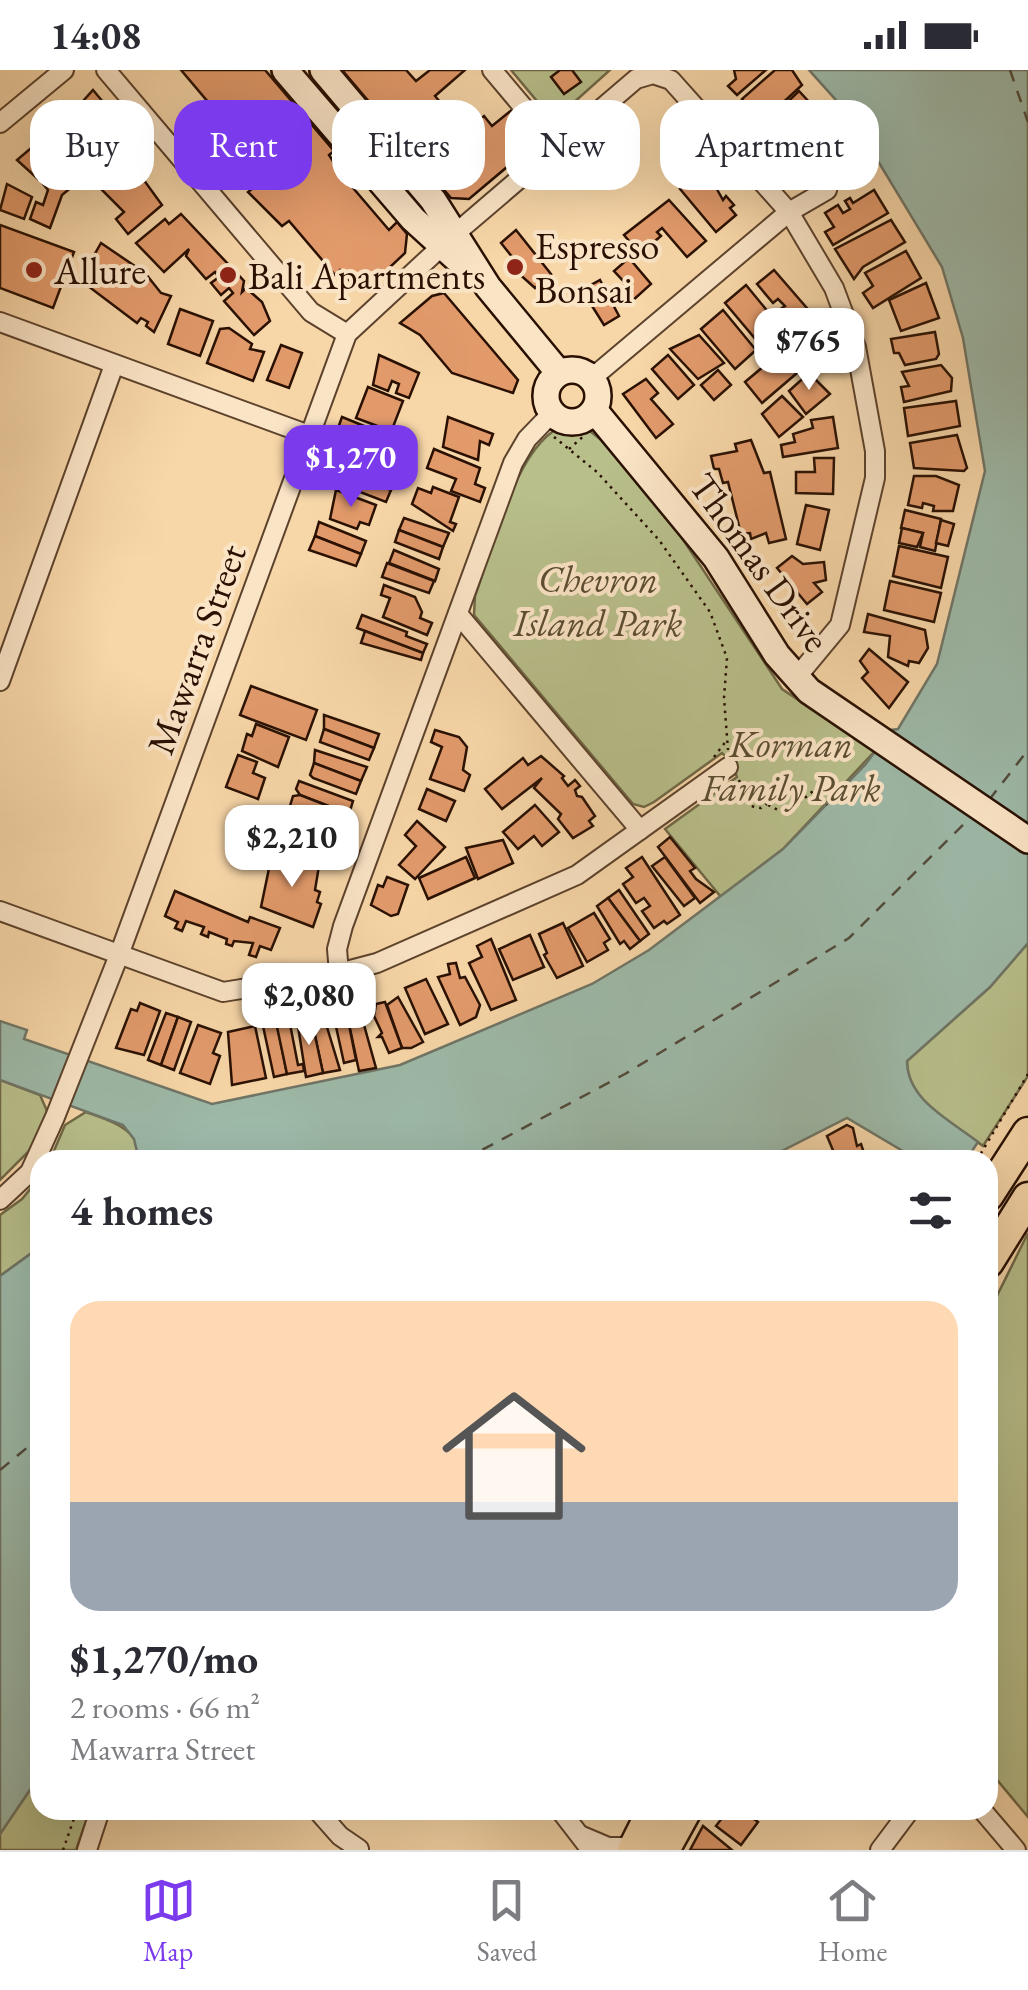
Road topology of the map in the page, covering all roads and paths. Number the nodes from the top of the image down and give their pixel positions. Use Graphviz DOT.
graph roads {
  1 [pos="64,70"];
  2 [pos="106,70"];
  3 [pos="285,70"];
  4 [pos="322,70"];
  5 [pos="492,70"];
  6 [pos="646,75"];
  7 [pos="517,100"];
  8 [pos="615,100"];
  9 [pos="1,120"];
  10 [pos="507,190"];
  11 [pos="827,190"];
  12 [pos="434,200"];
  13 [pos="789,212"];
  14 [pos="413,219"];
  15 [pos="449,240"];
  16 [pos="0,322"];
  17 [pos="347,334"];
  18 [pos="114,365"];
  19 [pos="559,373"];
  20 [pos="592,378"];
  21 [pos="592,421"];
  22 [pos="551,423"];
  23 [pos="308,435"];
  24 [pos="568,450"];
  25 [pos="634,498"];
  26 [pos="626,505"];
  27 [pos="458,614"];
  28 [pos="796,678"];
  29 [pos="0,682"];
  30 [pos="735,768"];
  31 [pos="773,800"];
  32 [pos="766,804"];
  33 [pos="827,806"];
  34 [pos="640,830"];
  35 [pos="1028,840"];
  36 [pos="0,912"];
  37 [pos="120,955"];
  38 [pos="340,973"];
  39 [pos="1028,1074"];
  40 [pos="1028,1133"];
  41 [pos="40,1150"];
  42 [pos="983,1150"];
  43 [pos="30,1172"];
  44 [pos="998,1180"];
  45 [pos="1028,1198"];
  46 [pos="0,1200"];
  47 [pos="998,1246"];
  48 [pos="73,1820"];
  49 [pos="97,1820"];
  50 [pos="325,1820"];
  51 [pos="568,1820"];
  52 [pos="651,1820"];
  53 [pos="675,1820"];
  54 [pos="902,1820"];
  55 [pos="990,1820"];
  56 [pos="585,1843"];
  57 [pos="359,1849"];
  58 [pos="644,1849"];
  59 [pos="62,1850"];
  60 [pos="87,1850"];
  61 [pos="880,1850"];
  62 [pos="1016,1850"];
  1 -- 9 [label="street"];
  2 -- 17 [label="street"];
  3 -- 14 [label="main road"];
  4 -- 12 [label="main road"];
  5 -- 7 [label="street"];
  6 -- 8 [label="street, Mawarra Street"];
  6 -- 13 [label="street"];
  10 -- 15 [label="street, Mawarra Street"];
  11 -- 13 [label="street"];
  12 -- 14 [label="main road"];
  12 -- 15 [label="main road"];
  13 -- 20 [label="street"];
  13 -- 28 [label="street"];
  14 -- 15 [label="main road"];
  15 -- 17 [label="street, Mawarra Street"];
  15 -- 19 [label="main road"];
  16 -- 18 [label="street"];
  17 -- 23 [label="street, Mawarra Street"];
  18 -- 23 [label="street"];
  18 -- 29 [label="street"];
  19 -- 20 [label="main road"];
  19 -- 22 [label="main road"];
  20 -- 21 [label="main road"];
  21 -- 22 [label="main road"];
  21 -- 24 [label="path"];
  21 -- 28 [label="main road, Thomas Drive"];
  22 -- 24 [label="path"];
  22 -- 27 [label="street"];
  23 -- 37 [label="street, Mawarra Street"];
  24 -- 26 [label="path"];
  25 -- 26 [label="path"];
  26 -- 30 [label="path"];
  27 -- 34 [label="street"];
  27 -- 38 [label="street"];
  28 -- 35 [label="main road, Thomas Drive"];
  30 -- 32 [label="path"];
  30 -- 34 [label="street"];
  31 -- 32 [label="path"];
  32 -- 33 [label="path"];
  34 -- 38 [label="street"];
  36 -- 37 [label="street"];
  37 -- 38 [label="street"];
  37 -- 41 [label="street, Mawarra Street"];
  39 -- 42 [label="path"];
  40 -- 44 [label="main road"];
  43 -- 46 [label="street, Mawarra Street"];
  45 -- 47 [label="main road"];
  48 -- 59 [label="path"];
  49 -- 60 [label="street"];
  50 -- 57 [label="street"];
  51 -- 56 [label="street"];
  52 -- 58 [label="main road"];
  53 -- 58 [label="main road"];
  54 -- 61 [label="street"];
  55 -- 62 [label="street"];
  56 -- 58 [label="street"];
}
